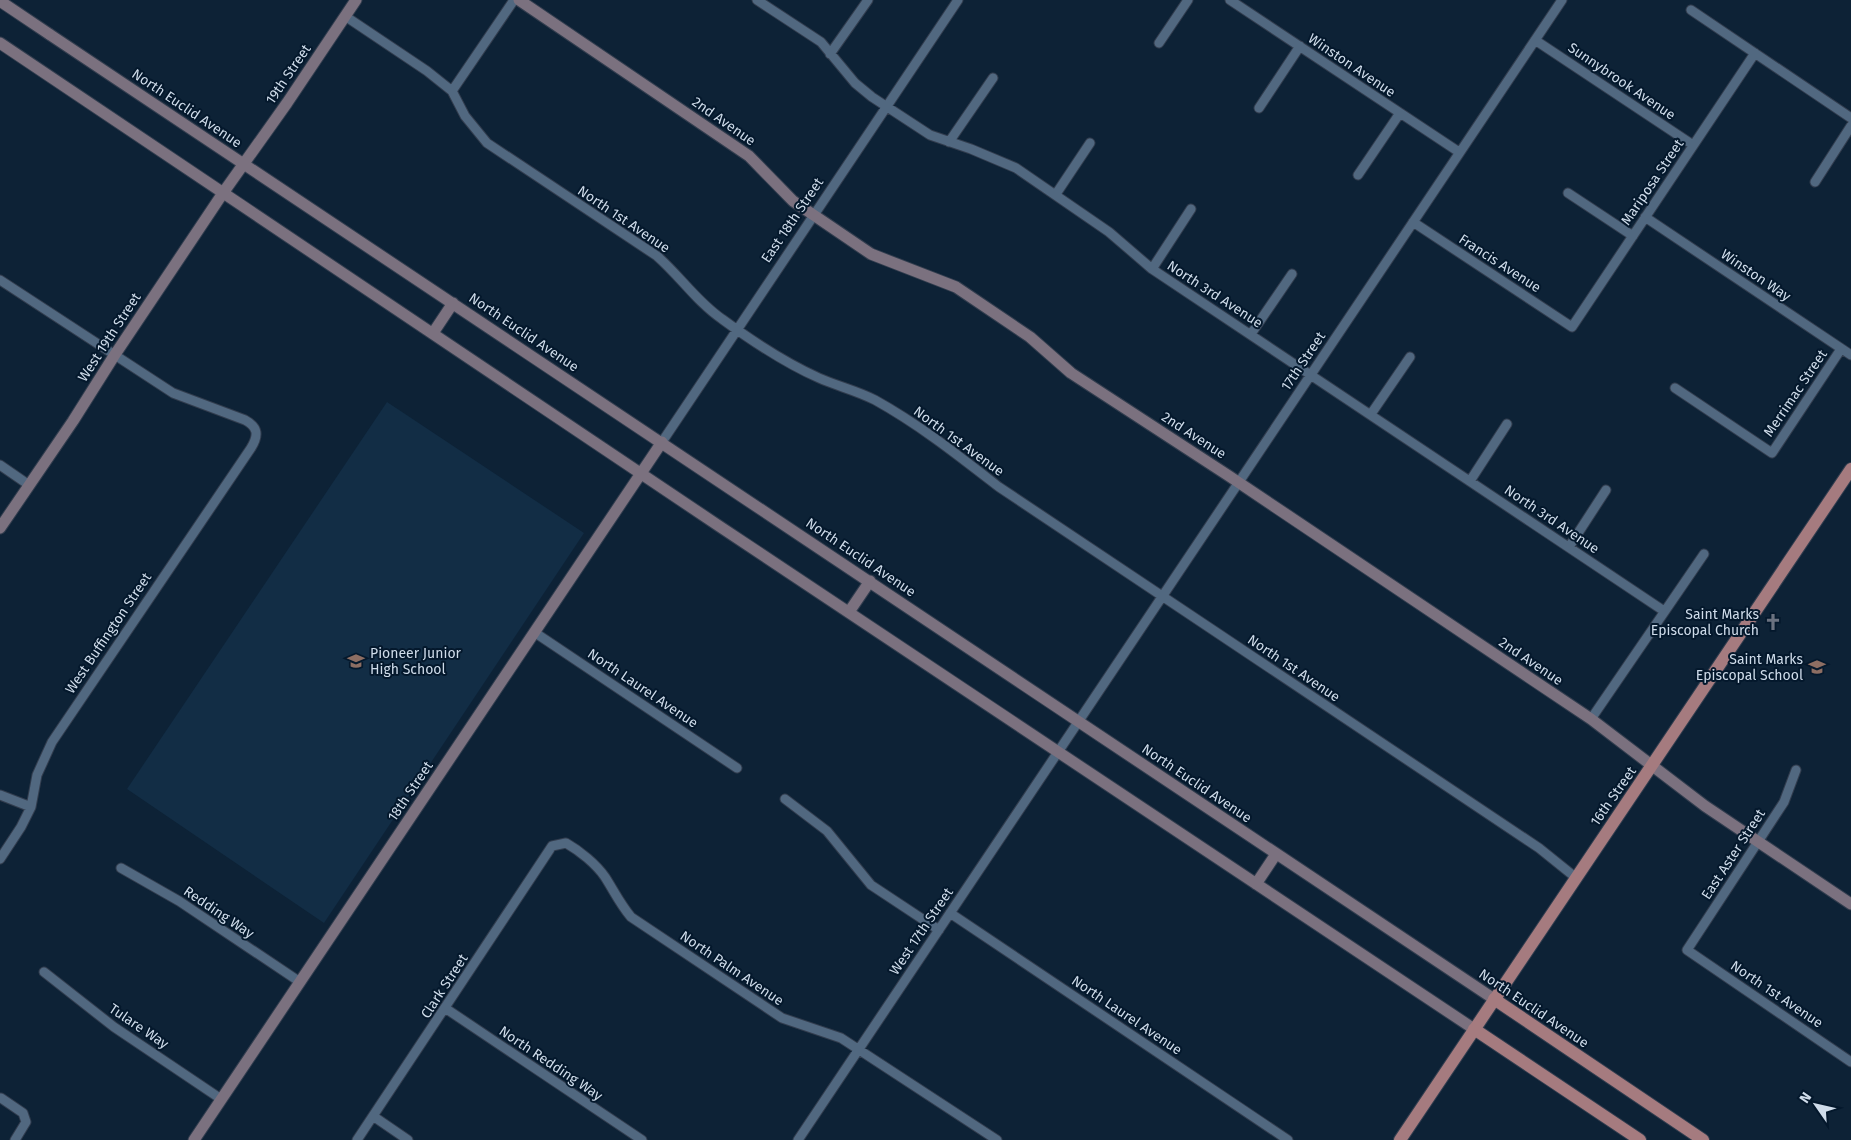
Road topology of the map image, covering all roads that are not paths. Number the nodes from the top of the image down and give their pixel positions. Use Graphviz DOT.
graph roads {
  1 [pos="356,0"];
  2 [pos="514,0"];
  3 [pos="519,0"];
  4 [pos="757,0"];
  5 [pos="868,0"];
  6 [pos="958,0"];
  7 [pos="1188,0"];
  8 [pos="1230,0"];
  9 [pos="1562,0"];
  10 [pos="0,1"];
  11 [pos="1692,10"];
  12 [pos="345,16"];
  13 [pos="1535,40"];
  14 [pos="0,43"];
  15 [pos="1159,43"];
  16 [pos="1300,46"];
  17 [pos="1755,53"];
  18 [pos="830,54"];
  19 [pos="993,78"];
  20 [pos="452,91"];
  21 [pos="886,106"];
  22 [pos="1259,108"];
  23 [pos="1400,113"];
  24 [pos="1851,118"];
  25 [pos="1851,126"];
  26 [pos="949,142"];
  27 [pos="1090,143"];
  28 [pos="1693,145"];
  29 [pos="1459,152"];
  30 [pos="244,164"];
  31 [pos="1358,175"];
  32 [pos="1815,182"];
  33 [pos="1568,193"];
  34 [pos="223,194"];
  35 [pos="1056,194"];
  36 [pos="1191,209"];
  37 [pos="813,215"];
  38 [pos="1645,217"];
  39 [pos="1413,222"];
  40 [pos="1633,236"];
  41 [pos="1152,269"];
  42 [pos="1292,274"];
  43 [pos="0,280"];
  44 [pos="453,303"];
  45 [pos="1572,327"];
  46 [pos="737,329"];
  47 [pos="433,333"];
  48 [pos="1251,334"];
  49 [pos="1842,349"];
  50 [pos="1851,355"];
  51 [pos="114,356"];
  52 [pos="1410,357"];
  53 [pos="1311,374"];
  54 [pos="1675,388"];
  55 [pos="1371,414"];
  56 [pos="1508,424"];
  57 [pos="662,442"];
  58 [pos="651,458"];
  59 [pos="0,465"];
  60 [pos="1851,469"];
  61 [pos="641,473"];
  62 [pos="1470,481"];
  63 [pos="1238,482"];
  64 [pos="29,485"];
  65 [pos="1606,490"];
  66 [pos="0,528"];
  67 [pos="1569,547"];
  68 [pos="1704,554"];
  69 [pos="870,581"];
  70 [pos="1162,596"];
  71 [pos="1664,611"];
  72 [pos="849,612"];
  73 [pos="534,632"];
  74 [pos="1591,720"];
  75 [pos="1078,721"];
  76 [pos="1067,737"];
  77 [pos="1057,752"];
  78 [pos="1652,766"];
  79 [pos="737,768"];
  80 [pos="1796,770"];
  81 [pos="0,795"];
  82 [pos="785,799"];
  83 [pos="31,807"];
  84 [pos="1758,842"];
  85 [pos="552,846"];
  86 [pos="1276,854"];
  87 [pos="0,859"];
  88 [pos="121,868"];
  89 [pos="1575,877"];
  90 [pos="1256,884"];
  91 [pos="1851,904"];
  92 [pos="950,913"];
  93 [pos="939,930"];
  94 [pos="1687,950"];
  95 [pos="44,972"];
  96 [pos="300,982"];
  97 [pos="1494,999"];
  98 [pos="445,1008"];
  99 [pos="1474,1028"];
  100 [pos="859,1049"];
  101 [pos="1851,1062"];
  102 [pos="2,1098"];
  103 [pos="221,1099"];
  104 [pos="373,1116"];
  105 [pos="15,1140"];
  106 [pos="194,1140"];
  107 [pos="357,1140"];
  108 [pos="408,1140"];
  109 [pos="642,1140"];
  110 [pos="798,1140"];
  111 [pos="997,1140"];
  112 [pos="1288,1140"];
  113 [pos="1400,1140"];
  114 [pos="1640,1140"];
  115 [pos="1702,1140"];
  1 -- 12 [label="main road, 19th Street"];
  2 -- 20 [label="street"];
  3 -- 37 [label="main road, 2nd Avenue"];
  4 -- 18 [label="street, North 3rd Avenue"];
  5 -- 18 [label="street"];
  6 -- 21 [label="street, East 18th Street"];
  7 -- 15 [label="street"];
  8 -- 16 [label="street, Winston Avenue"];
  9 -- 13 [label="street, 17th Street"];
  10 -- 30 [label="main road, North Euclid Avenue, bridge"];
  11 -- 17 [label="street"];
  12 -- 20 [label="street, North 1st Avenue"];
  12 -- 30 [label="main road, 19th Street"];
  13 -- 28 [label="street, Sunnybrook Avenue"];
  13 -- 29 [label="street, 17th Street"];
  14 -- 34 [label="main road"];
  16 -- 22 [label="street"];
  16 -- 23 [label="street, Winston Avenue"];
  17 -- 24 [label="street"];
  17 -- 28 [label="street, Mariposa Street"];
  18 -- 21 [label="street, North 3rd Avenue"];
  19 -- 26 [label="street"];
  20 -- 46 [label="street, North 1st Avenue"];
  21 -- 26 [label="street, North 3rd Avenue"];
  21 -- 37 [label="street, East 18th Street"];
  23 -- 29 [label="street, Winston Avenue"];
  23 -- 31 [label="street"];
  25 -- 32 [label="street"];
  26 -- 35 [label="street, North 3rd Avenue"];
  27 -- 35 [label="street"];
  28 -- 38 [label="street, Mariposa Street"];
  29 -- 39 [label="street, 17th Street"];
  30 -- 34 [label="main road, West 19th Street"];
  30 -- 44 [label="main road, North Euclid Avenue"];
  33 -- 40 [label="street"];
  34 -- 47 [label="main road"];
  34 -- 51 [label="main road, West 19th Street"];
  35 -- 41 [label="street, North 3rd Avenue"];
  36 -- 41 [label="street"];
  37 -- 46 [label="street, East 18th Street"];
  37 -- 63 [label="main road, 2nd Avenue"];
  38 -- 40 [label="street, Mariposa Street"];
  38 -- 49 [label="street, Winston Way"];
  39 -- 45 [label="street, Francis Avenue"];
  39 -- 53 [label="street, 17th Street"];
  40 -- 45 [label="street, Mariposa Street"];
  41 -- 48 [label="street, North 3rd Avenue"];
  42 -- 48 [label="street"];
  43 -- 51 [label="street"];
  44 -- 47 [label="main road"];
  44 -- 57 [label="main road, North Euclid Avenue"];
  46 -- 57 [label="street, East 18th Street"];
  46 -- 70 [label="street, North 1st Avenue"];
  47 -- 61 [label="main road"];
  48 -- 53 [label="street, North 3rd Avenue"];
  49 -- 50 [label="street, Winston Way"];
  49 -- 54 [label="street, Merrimac Street"];
  51 -- 64 [label="main road, West 19th Street"];
  51 -- 83 [label="street, West Buffington Street"];
  52 -- 55 [label="street"];
  53 -- 55 [label="street, North 3rd Avenue"];
  53 -- 63 [label="street, 17th Street"];
  55 -- 62 [label="street, North 3rd Avenue"];
  56 -- 62 [label="street"];
  57 -- 58 [label="main road, East 18th Street"];
  57 -- 69 [label="main road, North Euclid Avenue"];
  58 -- 61 [label="main road, 18th Street"];
  59 -- 64 [label="street"];
  60 -- 78 [label="main road, 16th Street"];
  61 -- 72 [label="main road"];
  61 -- 73 [label="main road, 18th Street"];
  62 -- 67 [label="street, North 3rd Avenue"];
  63 -- 70 [label="street, 17th Street"];
  63 -- 74 [label="main road, 2nd Avenue"];
  64 -- 66 [label="main road, West 19th Street"];
  65 -- 67 [label="street"];
  67 -- 71 [label="street, North 3rd Avenue"];
  68 -- 71 [label="street"];
  69 -- 72 [label="main road"];
  69 -- 75 [label="main road, North Euclid Avenue"];
  70 -- 75 [label="street, 17th Street"];
  70 -- 89 [label="street, North 1st Avenue"];
  71 -- 74 [label="street"];
  72 -- 77 [label="main road"];
  73 -- 79 [label="street, North Laurel Avenue"];
  73 -- 96 [label="main road, 18th Street"];
  74 -- 78 [label="main road, 2nd Avenue"];
  75 -- 76 [label="street, 17th Street"];
  75 -- 86 [label="main road, North Euclid Avenue"];
  76 -- 77 [label="street, West 17th Street"];
  77 -- 90 [label="main road"];
  77 -- 92 [label="street, West 17th Street"];
  78 -- 84 [label="main road, 2nd Avenue"];
  78 -- 89 [label="main road, 16th Street"];
  80 -- 84 [label="street, East Aster Street"];
  81 -- 83 [label="street"];
  82 -- 93 [label="street"];
  83 -- 87 [label="street, West Buffington Street"];
  84 -- 91 [label="main road, 2nd Avenue"];
  84 -- 94 [label="street, East Aster Street"];
  85 -- 98 [label="street, Clark Street"];
  85 -- 100 [label="street, North Palm Avenue"];
  86 -- 90 [label="main road"];
  86 -- 97 [label="main road, North Euclid Avenue"];
  88 -- 96 [label="street, Redding Way"];
  89 -- 97 [label="main road, 16th Street"];
  90 -- 99 [label="main road"];
  92 -- 93 [label="street, West 17th Street"];
  92 -- 112 [label="street, North Laurel Avenue"];
  93 -- 100 [label="street, West 17th Street"];
  94 -- 101 [label="street, North 1st Avenue"];
  95 -- 103 [label="street, Tulare Way"];
  96 -- 103 [label="main road, 18th Street"];
  97 -- 99 [label="main road, 16th Street"];
  97 -- 115 [label="main road, North Euclid Avenue"];
  98 -- 104 [label="street, Clark Street"];
  98 -- 109 [label="street, North Redding Way"];
  99 -- 113 [label="main road, 16th Street"];
  99 -- 114 [label="main road"];
  100 -- 110 [label="street, West 17th Street"];
  100 -- 111 [label="street, North Palm Avenue"];
  102 -- 105 [label="street"];
  103 -- 106 [label="main road, 18th Street"];
  104 -- 107 [label="street, Clark Street"];
  104 -- 108 [label="street"];
}
